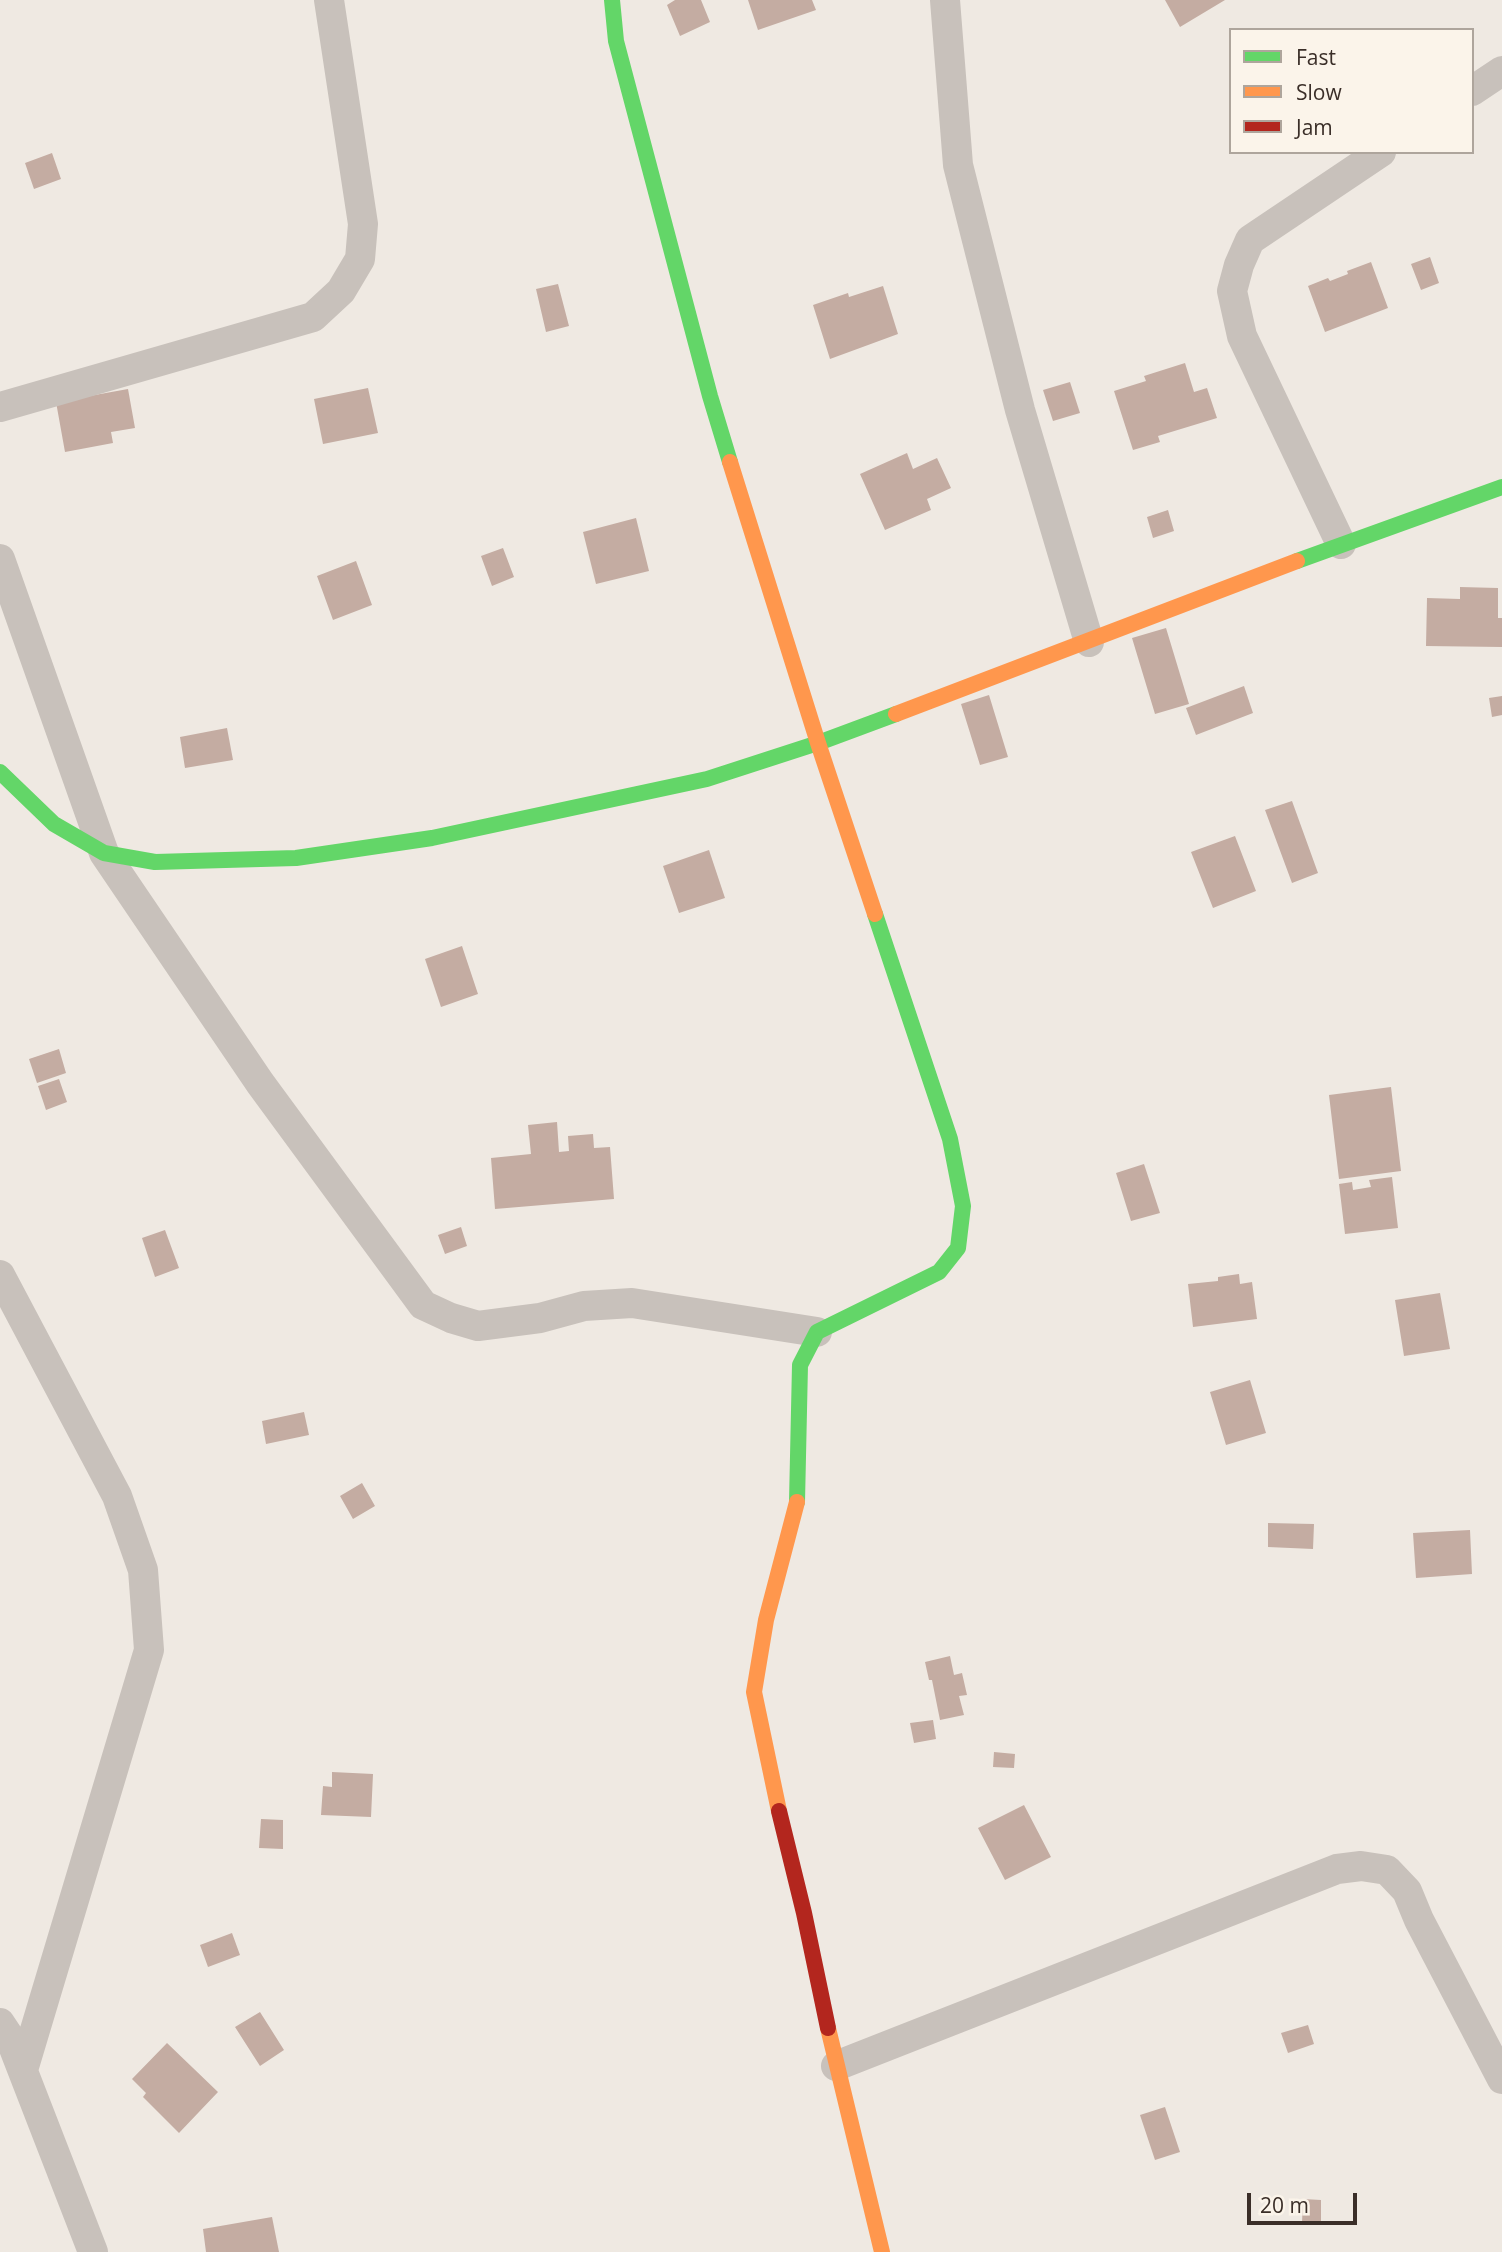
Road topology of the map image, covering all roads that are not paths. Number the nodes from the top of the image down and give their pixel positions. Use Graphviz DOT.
graph roads {
  1 [pos="329,0"];
  2 [pos="612,0"];
  3 [pos="945,0"];
  4 [pos="1502,71"];
  5 [pos="1474,90"];
  6 [pos="1378,154"];
  7 [pos="0,407"];
  8 [pos="1502,487"];
  9 [pos="1341,544"];
  10 [pos="0,559"];
  11 [pos="1089,642"];
  12 [pos="818,743"];
  13 [pos="0,772"];
  14 [pos="104,853"];
  15 [pos="0,1275"];
  16 [pos="817,1332"];
  17 [pos="0,2023"];
  18 [pos="836,2066"];
  19 [pos="23,2070"];
  20 [pos="1502,2079"];
  21 [pos="93,2252"];
  22 [pos="882,2252"];
  1 -- 7 [label="street"];
  2 -- 12 [label="street"];
  3 -- 11 [label="street"];
  4 -- 5 [label="street"];
  6 -- 9 [label="street"];
  8 -- 9 [label="street"];
  9 -- 11 [label="street"];
  10 -- 14 [label="street"];
  11 -- 12 [label="street"];
  12 -- 14 [label="street"];
  12 -- 16 [label="street"];
  13 -- 14 [label="street"];
  14 -- 16 [label="street"];
  15 -- 19 [label="street"];
  16 -- 18 [label="street"];
  17 -- 19 [label="street"];
  18 -- 20 [label="street"];
  18 -- 22 [label="street"];
  19 -- 21 [label="street"];
}
